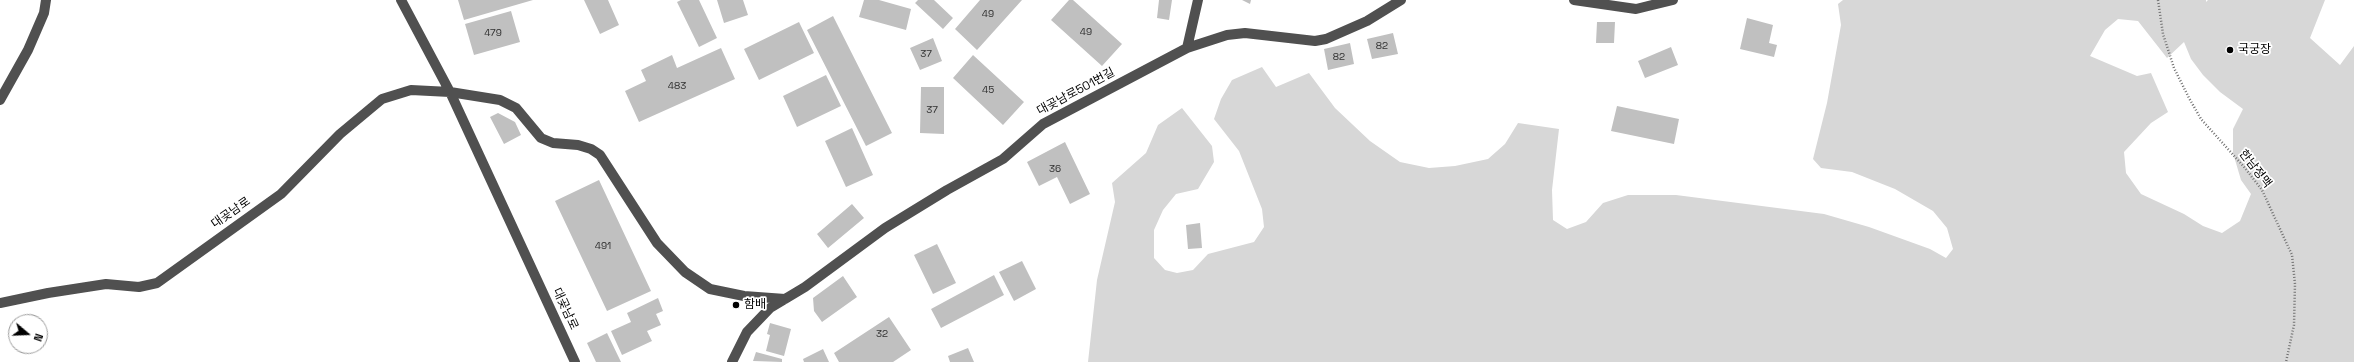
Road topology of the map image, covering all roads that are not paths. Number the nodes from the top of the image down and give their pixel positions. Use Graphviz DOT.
graph roads {
  1 [pos="46,0"];
  2 [pos="401,0"];
  3 [pos="1198,0"];
  4 [pos="1401,0"];
  5 [pos="1574,0"];
  6 [pos="1673,0"];
  7 [pos="1187,48"];
  8 [pos="450,92"];
  9 [pos="0,100"];
  10 [pos="785,299"];
  11 [pos="0,303"];
  12 [pos="575,362"];
  13 [pos="732,362"];
  1 -- 9 [label="street"];
  2 -- 8 [label="street, 대곶남로"];
  3 -- 7 [label="street"];
  4 -- 7 [label="street, 대곶남로501번길"];
  5 -- 6 [label="street"];
  7 -- 10 [label="street, 대곶남로501번길"];
  8 -- 10 [label="street"];
  8 -- 11 [label="street, 대곶남로"];
  8 -- 12 [label="street, 대곶남로"];
  10 -- 13 [label="street, 대곶남로501번길"];
}
